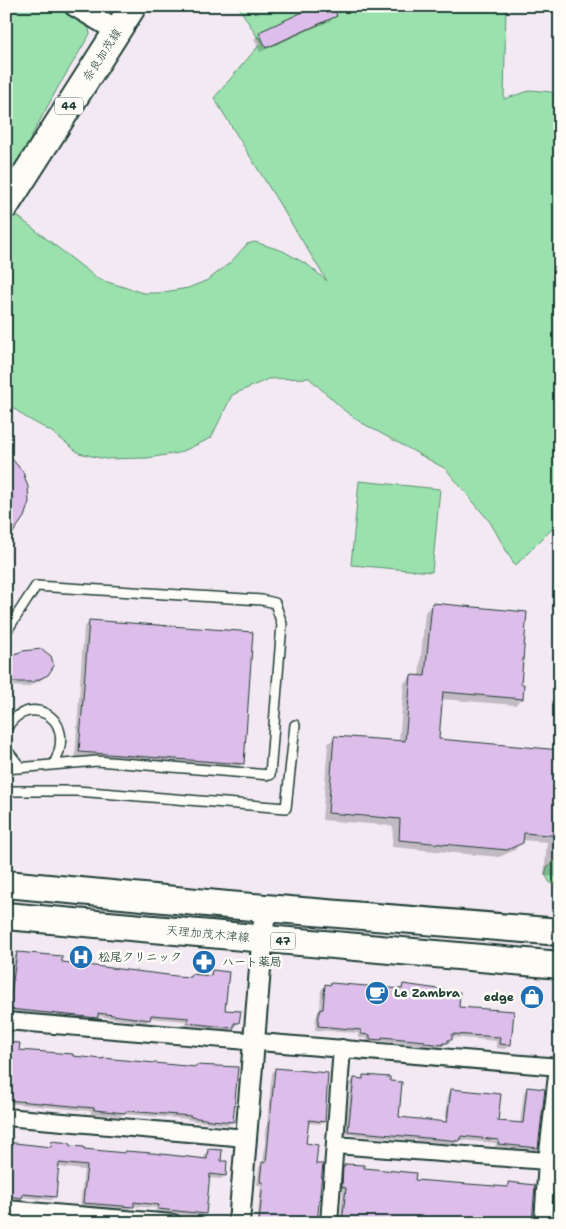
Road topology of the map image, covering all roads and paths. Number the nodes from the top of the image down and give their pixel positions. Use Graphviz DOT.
graph roads {
  1 [pos="75,6"];
  2 [pos="133,6"];
  3 [pos="117,31"];
  4 [pos="6,205"];
  5 [pos="6,632"];
  6 [pos="295,725"];
  7 [pos="6,730"];
  8 [pos="6,749"];
  9 [pos="54,764"];
  10 [pos="21,768"];
  11 [pos="6,769"];
  12 [pos="6,791"];
  13 [pos="6,884"];
  14 [pos="265,908"];
  15 [pos="6,916"];
  16 [pos="560,932"];
  17 [pos="262,939"];
  18 [pos="560,965"];
  19 [pos="6,1021"];
  20 [pos="254,1043"];
  21 [pos="342,1048"];
  22 [pos="559,1067"];
  23 [pos="6,1117"];
  24 [pos="246,1138"];
  25 [pos="336,1145"];
  26 [pos="547,1161"];
  27 [pos="6,1209"];
  28 [pos="173,1223"];
  29 [pos="239,1223"];
  30 [pos="329,1223"];
  31 [pos="543,1223"];
  1 -- 3 [label="street"];
  2 -- 3 [label="main road, 奈良加茂線 / 44"];
  3 -- 4 [label="main road, 奈良加茂線 / 44"];
  5 -- 9 [label="lane"];
  6 -- 12 [label="lane"];
  7 -- 9 [label="lane"];
  8 -- 10 [label="lane"];
  9 -- 10 [label="lane"];
  10 -- 11 [label="lane"];
  13 -- 14 [label="main road"];
  14 -- 16 [label="main road"];
  14 -- 17 [label="street"];
  15 -- 17 [label="main road, 天理加茂木津線 / 47"];
  17 -- 18 [label="main road, 天理加茂木津線 / 47"];
  17 -- 20 [label="street"];
  19 -- 20 [label="street"];
  20 -- 21 [label="street"];
  20 -- 24 [label="street"];
  21 -- 22 [label="street"];
  21 -- 25 [label="street"];
  22 -- 26 [label="street"];
  23 -- 24 [label="street"];
  24 -- 29 [label="street"];
  25 -- 26 [label="street"];
  25 -- 30 [label="street"];
  26 -- 31 [label="street"];
  27 -- 28 [label="street"];
}
